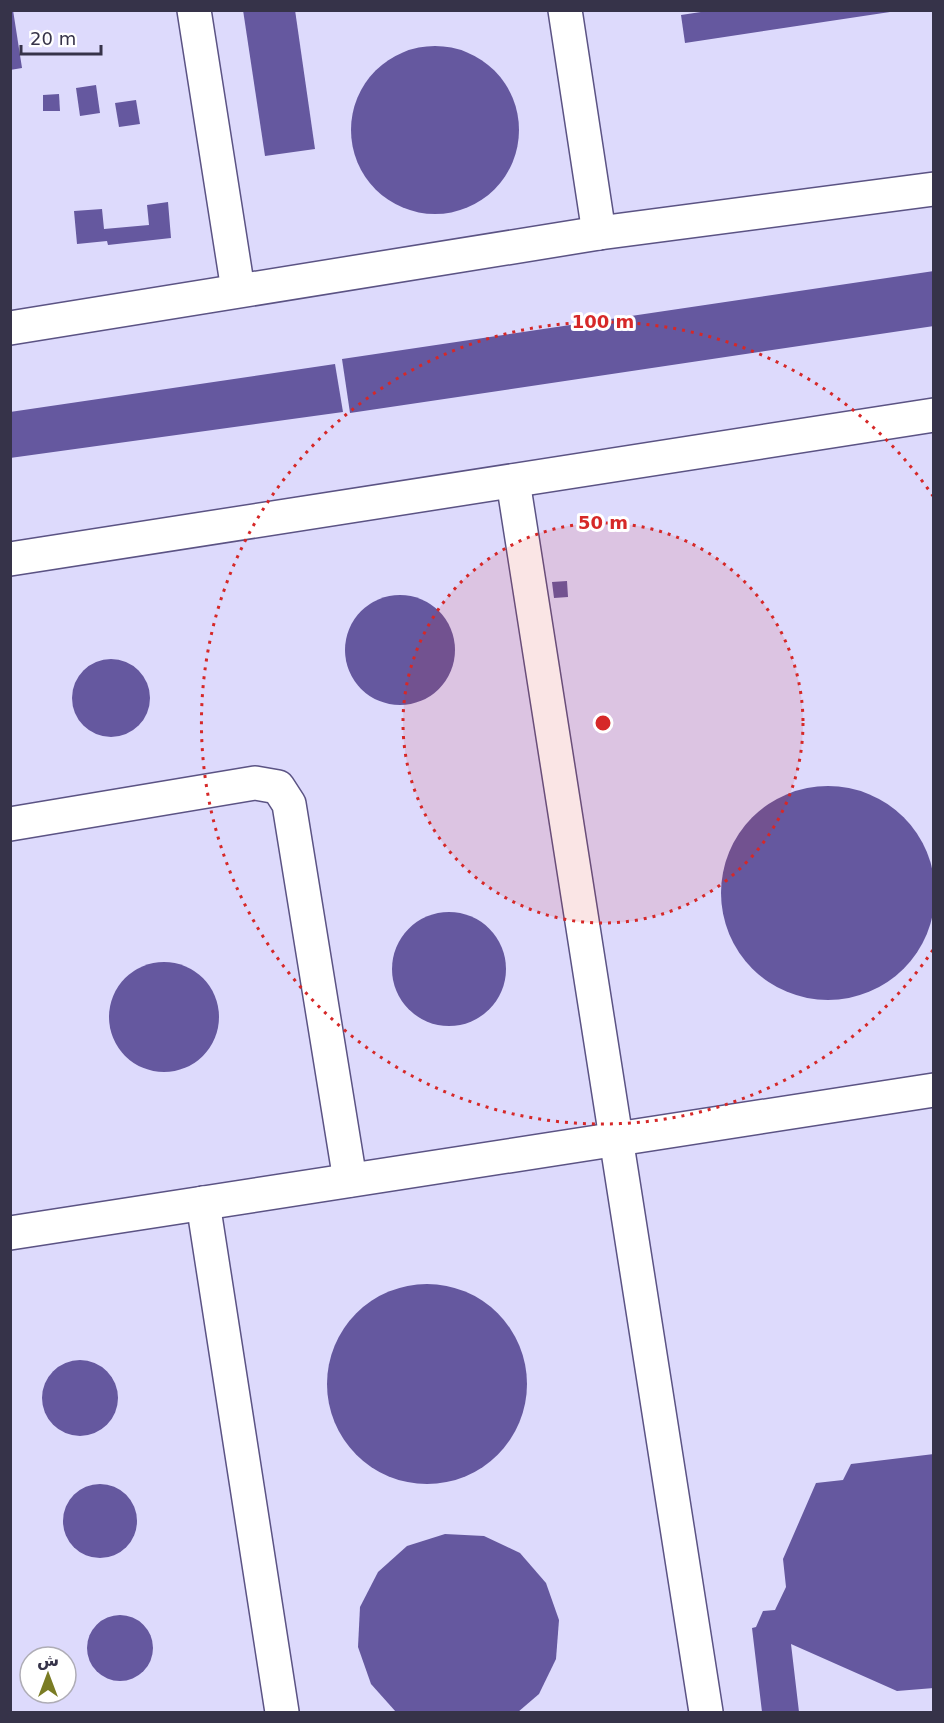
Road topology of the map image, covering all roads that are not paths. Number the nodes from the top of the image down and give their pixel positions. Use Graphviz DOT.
graph roads {
  1 [pos="194,10"];
  2 [pos="565,10"];
  3 [pos="933,189"];
  4 [pos="599,233"];
  5 [pos="238,290"];
  6 [pos="10,328"];
  7 [pos="933,415"];
  8 [pos="513,481"];
  9 [pos="10,559"];
  10 [pos="10,824"];
  11 [pos="933,1090"];
  12 [pos="616,1139"];
  13 [pos="350,1180"];
  14 [pos="204,1203"];
  15 [pos="10,1233"];
  16 [pos="282,1713"];
  17 [pos="706,1713"];
  1 -- 5 [label="lane"];
  2 -- 4 [label="lane"];
  3 -- 4 [label="lane"];
  4 -- 5 [label="lane"];
  5 -- 6 [label="lane"];
  7 -- 8 [label="lane"];
  8 -- 9 [label="lane"];
  8 -- 12 [label="lane"];
  10 -- 13 [label="lane"];
  11 -- 12 [label="lane"];
  12 -- 13 [label="lane"];
  12 -- 17 [label="lane"];
  13 -- 14 [label="lane"];
  14 -- 15 [label="lane"];
  14 -- 16 [label="lane"];
}
